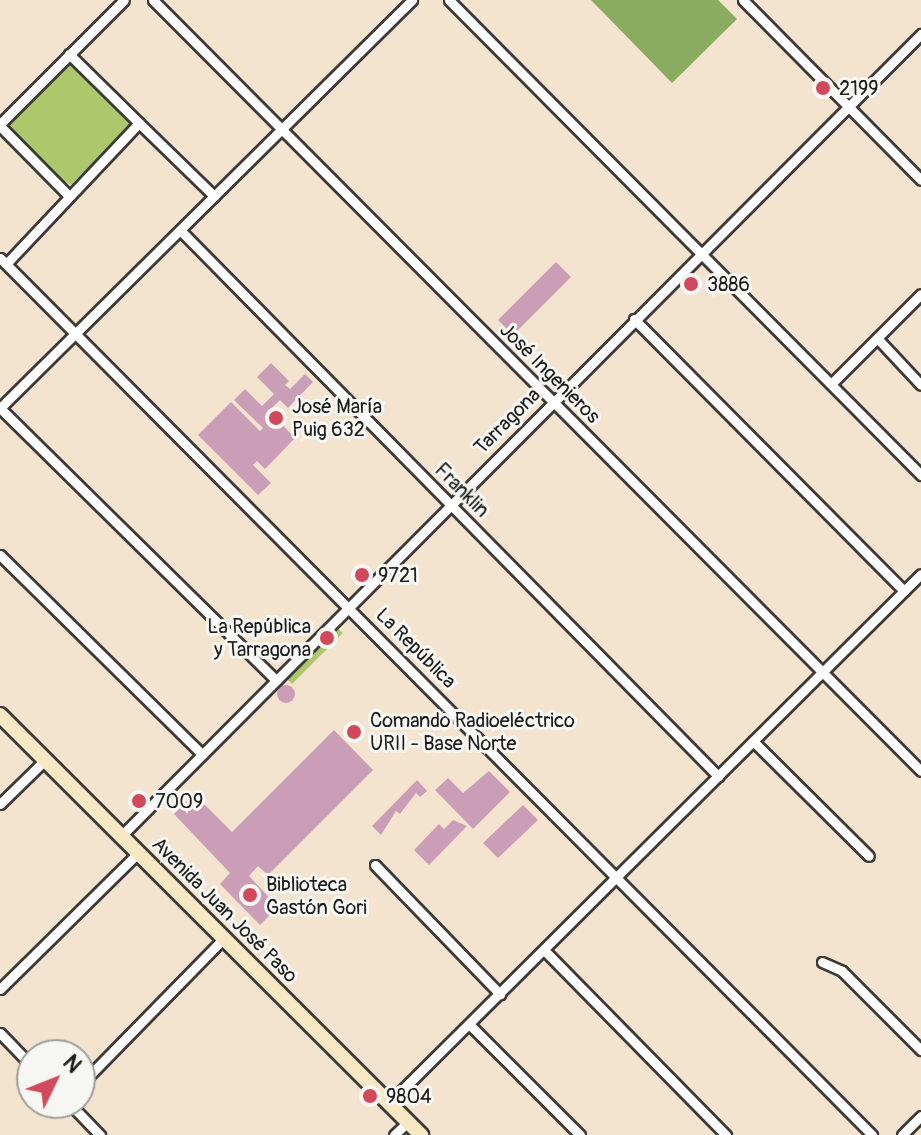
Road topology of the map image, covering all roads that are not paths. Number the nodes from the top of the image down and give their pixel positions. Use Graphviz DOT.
graph roads {
  1 [pos="124,0"];
  2 [pos="153,0"];
  3 [pos="412,0"];
  4 [pos="449,0"];
  5 [pos="743,0"];
  6 [pos="921,34"];
  7 [pos="69,54"];
  8 [pos="849,107"];
  9 [pos="139,123"];
  10 [pos="0,125"];
  11 [pos="282,129"];
  12 [pos="920,177"];
  13 [pos="69,196"];
  14 [pos="214,196"];
  15 [pos="180,230"];
  16 [pos="701,252"];
  17 [pos="3,261"];
  18 [pos="921,294"];
  19 [pos="634,319"];
  20 [pos="76,333"];
  21 [pos="877,338"];
  22 [pos="831,384"];
  23 [pos="921,385"];
  24 [pos="553,401"];
  25 [pos="0,408"];
  26 [pos="921,475"];
  27 [pos="450,504"];
  28 [pos="0,555"];
  29 [pos="921,574"];
  30 [pos="904,591"];
  31 [pos="349,606"];
  32 [pos="823,672"];
  33 [pos="276,680"];
  34 [pos="0,715"];
  35 [pos="753,741"];
  36 [pos="202,754"];
  37 [pos="45,760"];
  38 [pos="921,771"];
  39 [pos="718,776"];
  40 [pos="0,804"];
  41 [pos="121,836"];
  42 [pos="139,852"];
  43 [pos="869,856"];
  44 [pos="375,865"];
  45 [pos="617,877"];
  46 [pos="224,938"];
  47 [pos="544,950"];
  48 [pos="822,962"];
  49 [pos="0,989"];
  50 [pos="500,994"];
  51 [pos="469,1024"];
  52 [pos="0,1033"];
  53 [pos="16,1050"];
  54 [pos="921,1050"];
  55 [pos="96,1069"];
  56 [pos="389,1103"];
  57 [pos="921,1116"];
  58 [pos="84,1119"];
  59 [pos="408,1122"];
  60 [pos="100,1135"];
  61 [pos="394,1135"];
  62 [pos="421,1135"];
  63 [pos="580,1135"];
  64 [pos="726,1135"];
  65 [pos="872,1135"];
  66 [pos="902,1135"];
  1 -- 7 [label="street"];
  2 -- 11 [label="street, José Ingenieros"];
  3 -- 11 [label="street"];
  4 -- 16 [label="street"];
  5 -- 8 [label="street"];
  6 -- 8 [label="street, Tarragona"];
  7 -- 9 [label="street"];
  7 -- 10 [label="street"];
  8 -- 12 [label="street"];
  8 -- 16 [label="street, Tarragona"];
  9 -- 13 [label="street"];
  9 -- 14 [label="street"];
  10 -- 13 [label="street"];
  11 -- 14 [label="street"];
  11 -- 24 [label="street, José Ingenieros"];
  13 -- 17 [label="street"];
  14 -- 15 [label="street"];
  15 -- 20 [label="street"];
  15 -- 27 [label="street, Franklin"];
  16 -- 19 [label="street, Tarragona"];
  16 -- 22 [label="street"];
  17 -- 20 [label="street, La República"];
  18 -- 21 [label="street"];
  19 -- 24 [label="street, Tarragona"];
  19 -- 30 [label="street"];
  20 -- 25 [label="street"];
  20 -- 31 [label="street, La República"];
  21 -- 22 [label="street"];
  21 -- 23 [label="street"];
  22 -- 26 [label="street"];
  24 -- 27 [label="street, Tarragona"];
  24 -- 32 [label="street, José Ingenieros"];
  25 -- 33 [label="street"];
  27 -- 31 [label="street, Tarragona"];
  27 -- 39 [label="street, Franklin"];
  28 -- 36 [label="street"];
  29 -- 30 [label="street"];
  30 -- 32 [label="street"];
  31 -- 33 [label="street, Tarragona"];
  31 -- 45 [label="street, La República"];
  32 -- 35 [label="street"];
  32 -- 38 [label="street, José Ingenieros"];
  33 -- 36 [label="street, Tarragona"];
  34 -- 37 [label="main road, Avenida Juan José Paso"];
  35 -- 39 [label="street"];
  35 -- 43 [label="street"];
  36 -- 41 [label="street, Tarragona"];
  37 -- 40 [label="street"];
  37 -- 41 [label="main road, Avenida Juan José Paso"];
  39 -- 45 [label="street"];
  41 -- 42 [label="main road, Avenida Juan José Paso"];
  42 -- 46 [label="main road, Avenida Juan José Paso"];
  42 -- 49 [label="street"];
  44 -- 50 [label="street"];
  45 -- 47 [label="street"];
  45 -- 65 [label="street, La República"];
  46 -- 55 [label="street"];
  46 -- 56 [label="main road, Avenida Juan José Paso"];
  47 -- 50 [label="street"];
  47 -- 64 [label="street"];
  48 -- 54 [label="street"];
  50 -- 51 [label="street"];
  51 -- 56 [label="street"];
  51 -- 63 [label="street"];
  52 -- 53 [label="street"];
  56 -- 59 [label="main road, Avenida Juan José Paso"];
  57 -- 66 [label="street"];
  58 -- 60 [label="street"];
  59 -- 61 [label="street"];
  59 -- 62 [label="main road, Avenida Juan José Paso"];
}
